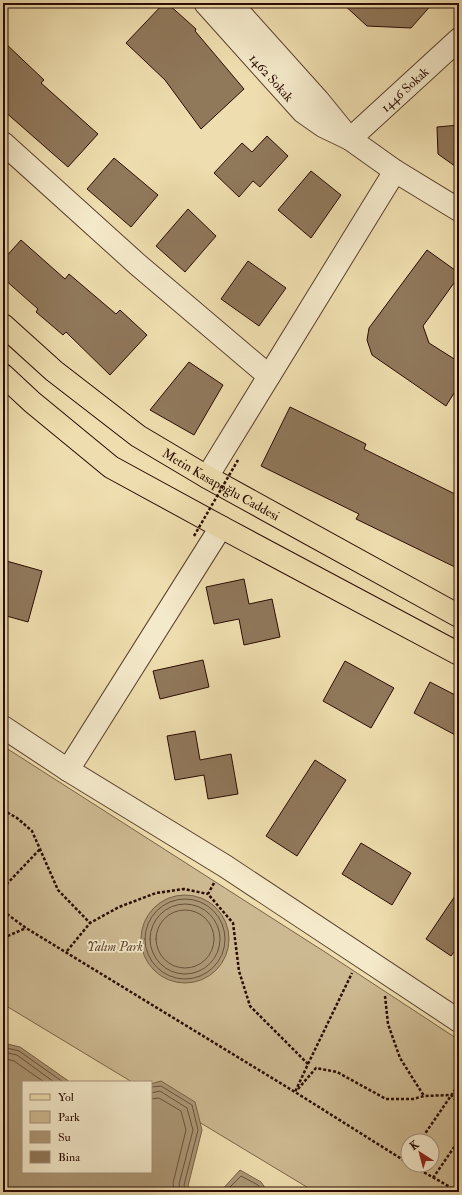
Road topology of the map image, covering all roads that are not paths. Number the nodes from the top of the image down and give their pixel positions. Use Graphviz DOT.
graph roads {
  1 [pos="205,3"];
  2 [pos="231,3"];
  3 [pos="459,39"];
  4 [pos="350,139"];
  5 [pos="3,143"];
  6 [pos="394,171"];
  7 [pos="459,210"];
  8 [pos="3,325"];
  9 [pos="3,375"];
  10 [pos="269,376"];
  11 [pos="208,477"];
  12 [pos="221,527"];
  13 [pos="459,616"];
  14 [pos="459,654"];
  15 [pos="3,727"];
  16 [pos="68,770"];
  17 [pos="459,1021"];
  1 -- 4 [label="street, 1462 Sokak"];
  2 -- 4 [label="street, 1462 Sokak"];
  3 -- 4 [label="street, 1446 Sokak"];
  4 -- 6 [label="street, 1462 Sokak"];
  5 -- 10 [label="street"];
  6 -- 7 [label="street, 1462 Sokak"];
  6 -- 10 [label="street"];
  8 -- 11 [label="main road, Metin Kasapoğlu Caddesi"];
  9 -- 12 [label="main road"];
  10 -- 11 [label="street"];
  11 -- 13 [label="main road, Metin Kasapoğlu Caddesi"];
  12 -- 14 [label="main road"];
  12 -- 16 [label="street"];
  15 -- 16 [label="street"];
  16 -- 17 [label="street"];
}
